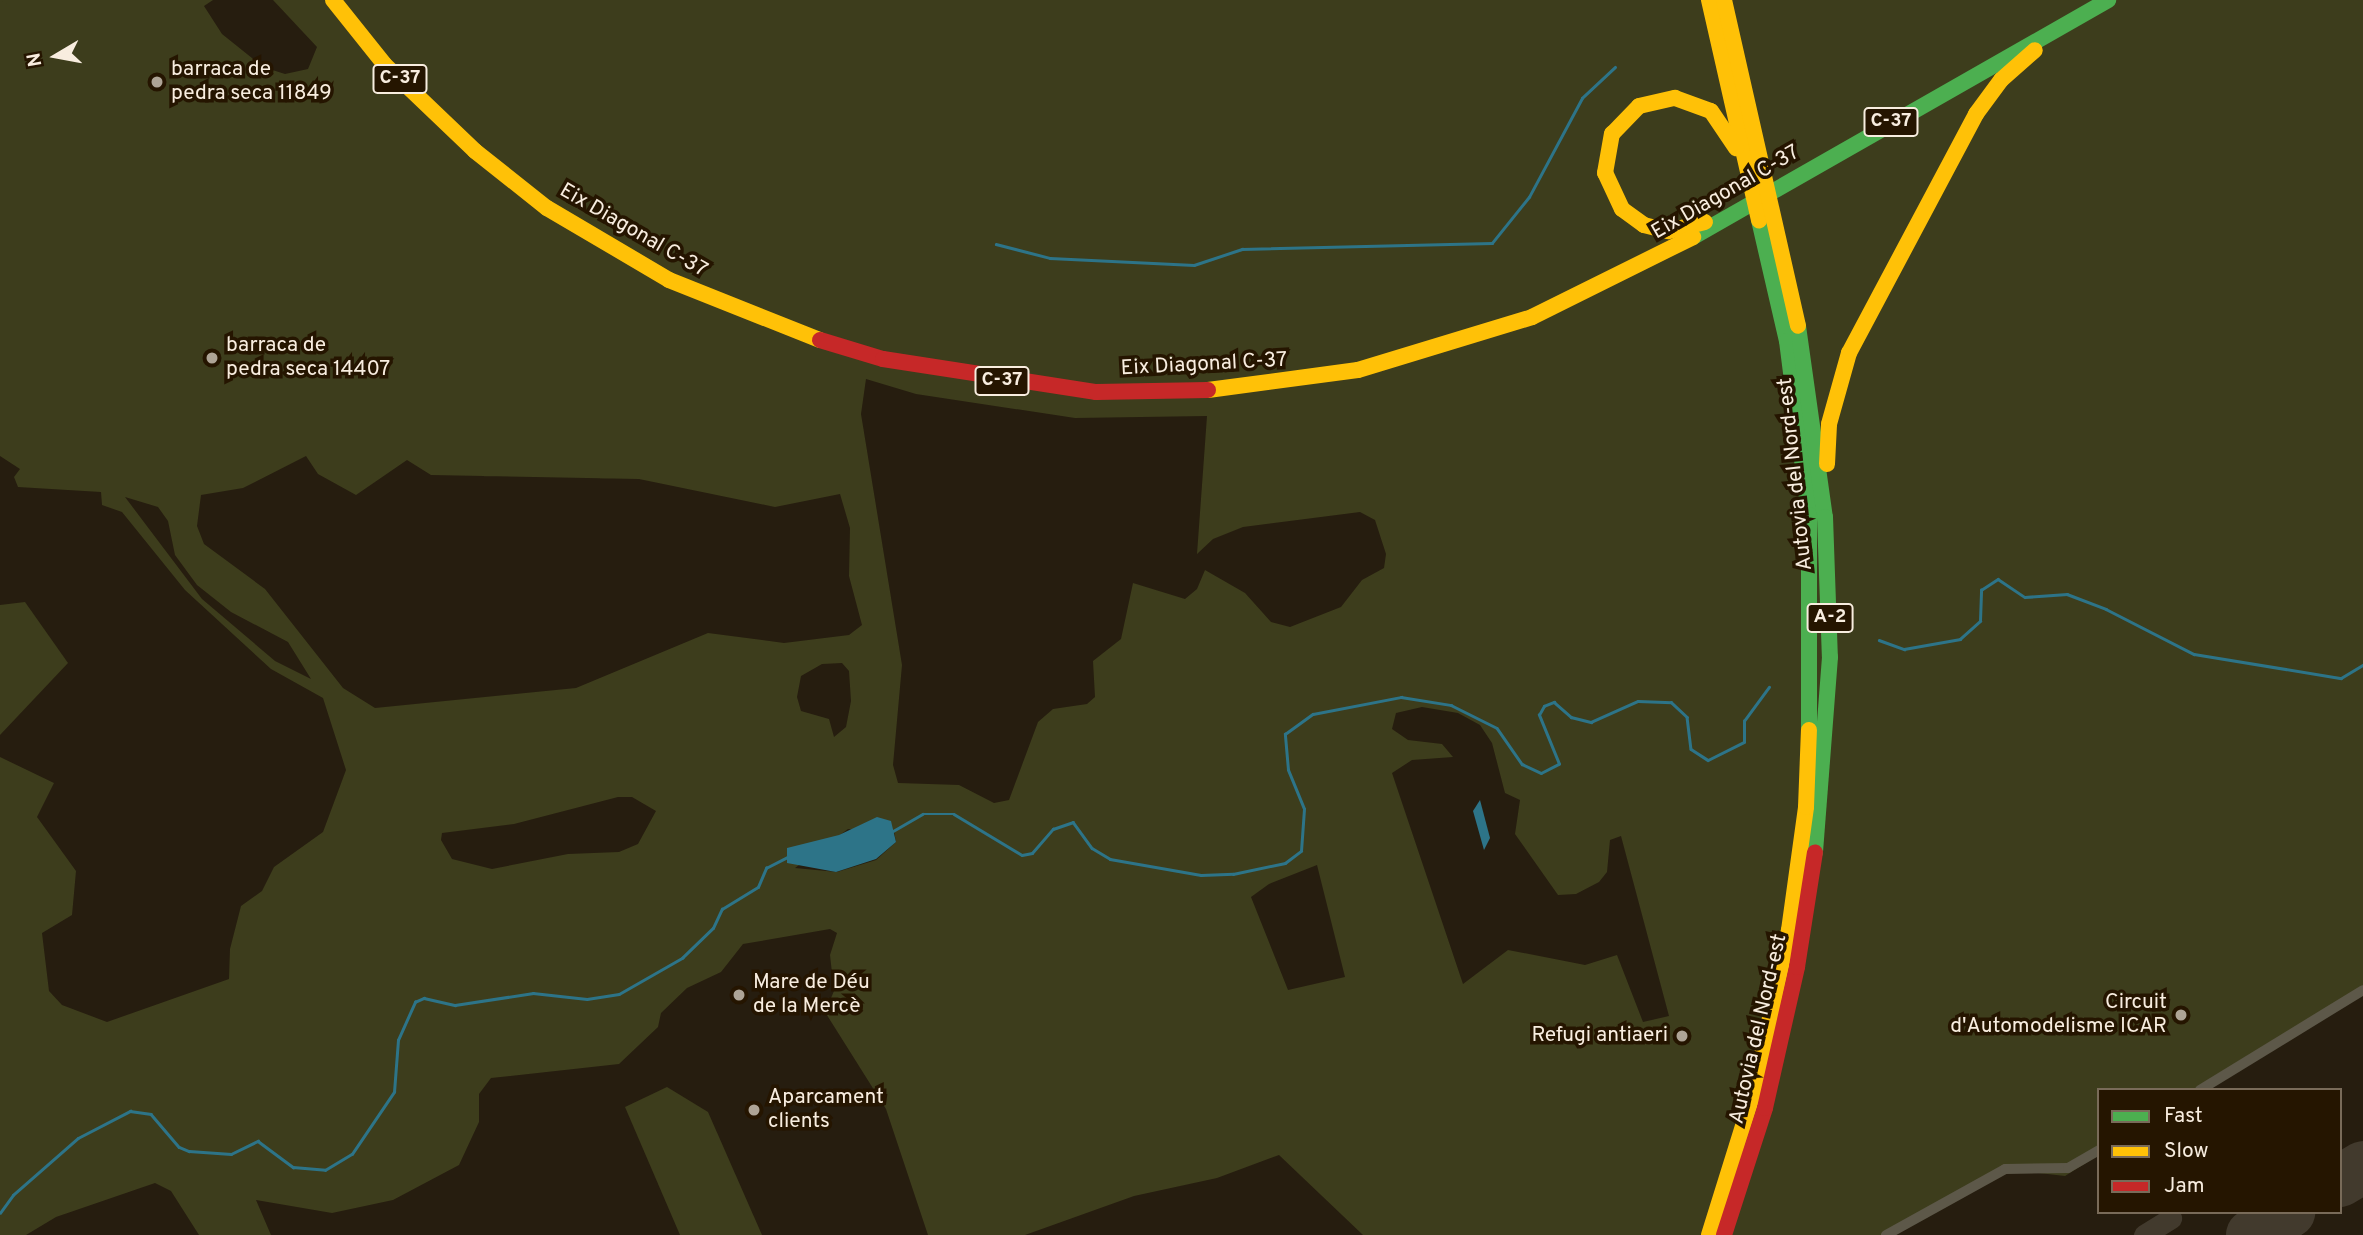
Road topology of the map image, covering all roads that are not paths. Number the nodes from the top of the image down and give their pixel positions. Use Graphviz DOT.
graph roads {
  1 [pos="333,0"];
  2 [pos="1709,0"];
  3 [pos="1724,0"];
  4 [pos="2108,0"];
  5 [pos="2085,15"];
  6 [pos="1737,212"];
  7 [pos="1773,271"];
  8 [pos="1825,517"];
  9 [pos="2363,990"];
  10 [pos="2203,1088"];
  11 [pos="2097,1151"];
  12 [pos="1709,1235"];
  13 [pos="1724,1235"];
  14 [pos="1886,1235"];
  1 -- 6 [label="highway, Eix Diagonal C-37 / C-37"];
  2 -- 7 [label="highway, Autovia del Nord-est / A-2"];
  3 -- 8 [label="highway, Autovia del Nord-est / A-2"];
  4 -- 5 [label="highway, Eix Diagonal C-37 / C-37"];
  5 -- 6 [label="highway, Eix Diagonal C-37 / C-37"];
  5 -- 8 [label="highway"];
  6 -- 7 [label="highway"];
  7 -- 12 [label="highway, Autovia del Nord-est / A-2"];
  8 -- 13 [label="highway, Autovia del Nord-est / A-2"];
  9 -- 10 [label="street"];
  11 -- 14 [label="street"];
}
